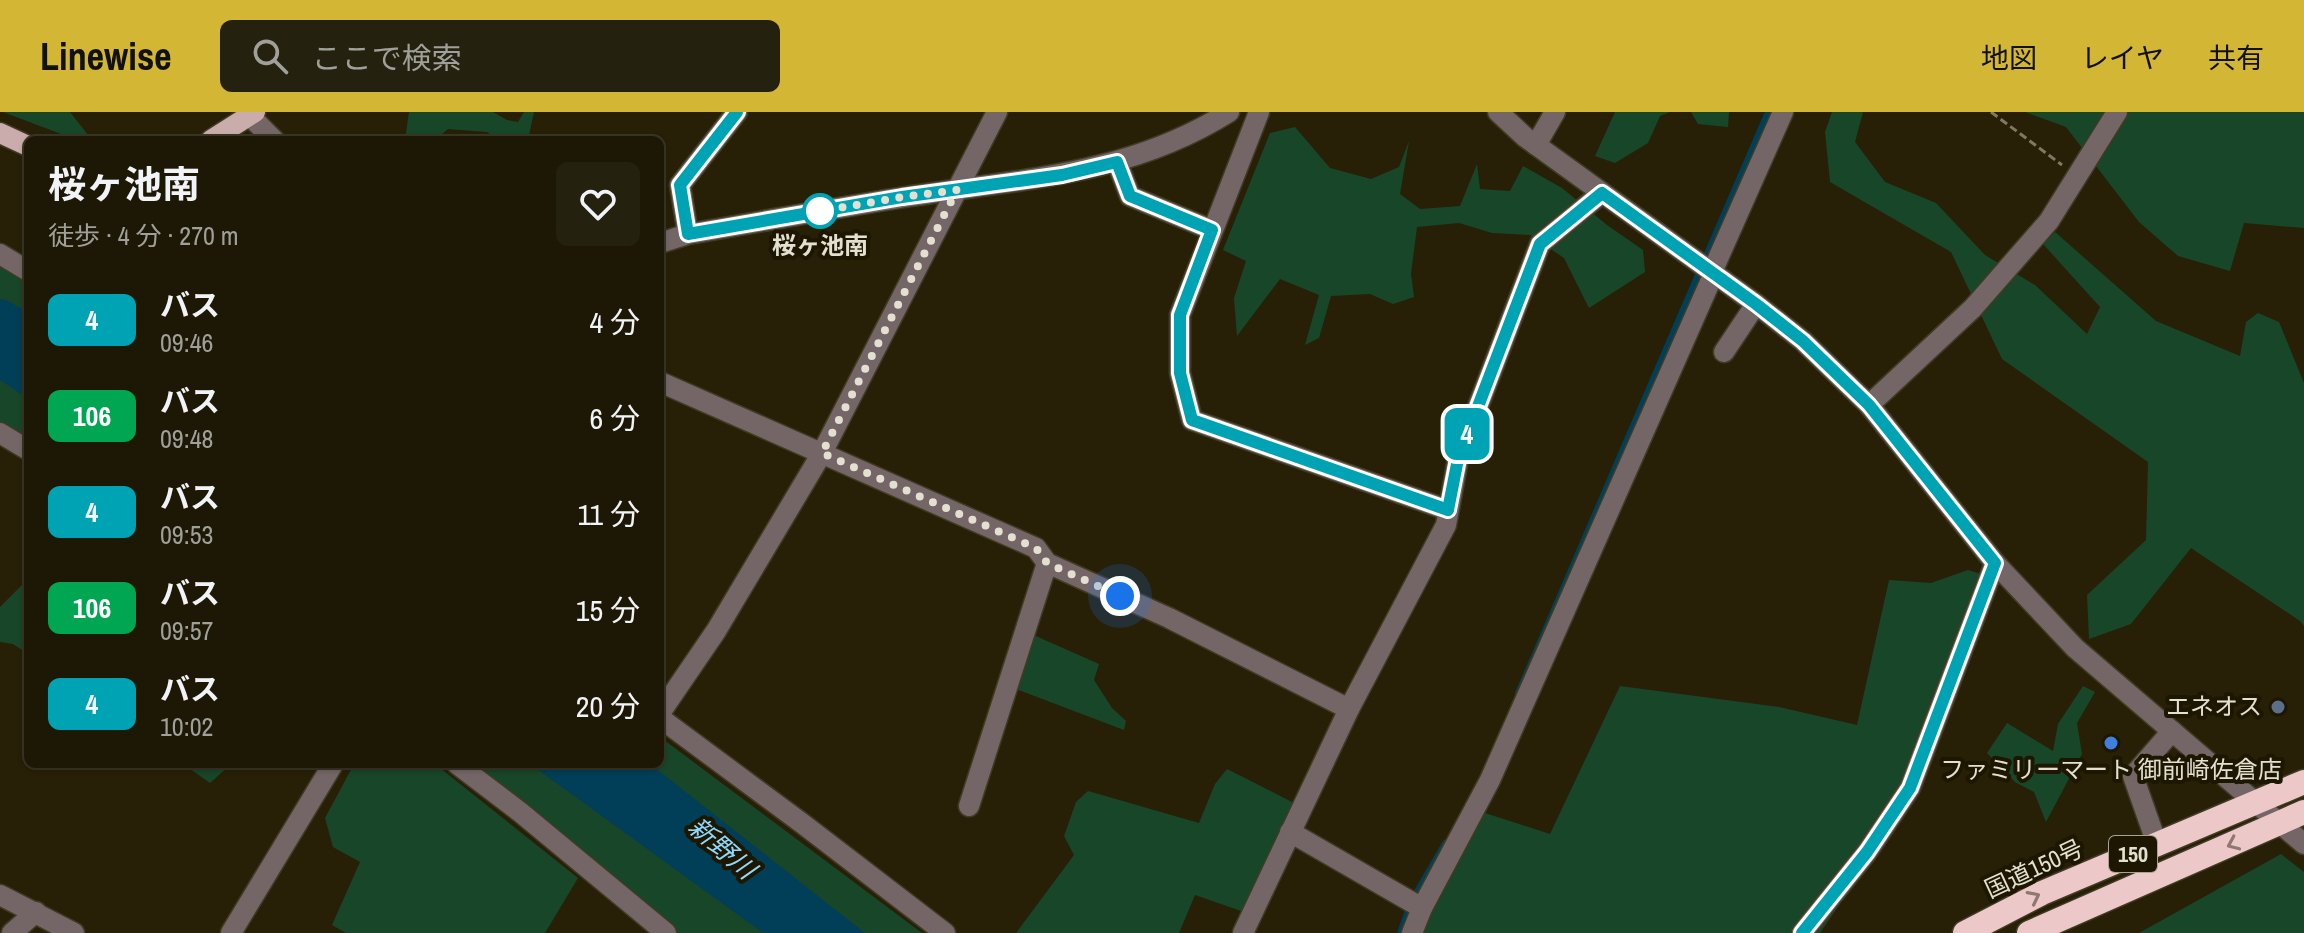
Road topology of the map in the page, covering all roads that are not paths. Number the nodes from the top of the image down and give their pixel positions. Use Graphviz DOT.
graph roads {
  1 [pos="737,112"];
  2 [pos="1229,112"];
  3 [pos="1259,112"];
  4 [pos="1498,112"];
  5 [pos="1555,112"];
  6 [pos="1783,112"];
  7 [pos="2117,112"];
  8 [pos="253,114"];
  9 [pos="989,115"];
  10 [pos="0,133"];
  11 [pos="217,136"];
  12 [pos="271,136"];
  13 [pos="24,144"];
  14 [pos="1536,145"];
  15 [pos="1117,162"];
  16 [pos="957,190"];
  17 [pos="1602,193"];
  18 [pos="1212,230"];
  19 [pos="688,234"];
  20 [pos="664,242"];
  21 [pos="0,254"];
  22 [pos="24,269"];
  23 [pos="1713,273"];
  24 [pos="1756,304"];
  25 [pos="1724,352"];
  26 [pos="664,384"];
  27 [pos="1869,405"];
  28 [pos="0,433"];
  29 [pos="24,448"];
  30 [pos="822,453"];
  31 [pos="1448,510"];
  32 [pos="1047,563"];
  33 [pos="1995,563"];
  34 [pos="664,709"];
  35 [pos="1349,709"];
  36 [pos="664,718"];
  37 [pos="2172,731"];
  38 [pos="331,768"];
  39 [pos="462,768"];
  40 [pos="2304,782"];
  41 [pos="2256,804"];
  42 [pos="969,806"];
  43 [pos="2304,812"];
  44 [pos="2281,822"];
  45 [pos="1290,832"];
  46 [pos="2157,844"];
  47 [pos="2304,844"];
  48 [pos="0,895"];
  49 [pos="1422,908"];
  50 [pos="36,912"];
  51 [pos="12,933"];
  52 [pos="74,933"];
  53 [pos="231,933"];
  54 [pos="666,933"];
  55 [pos="945,933"];
  56 [pos="1243,933"];
  57 [pos="1412,933"];
  58 [pos="1802,933"];
  59 [pos="1965,933"];
  60 [pos="2029,933"];
  1 -- 19 [label="street"];
  2 -- 15 [label="street"];
  3 -- 18 [label="street"];
  4 -- 14 [label="street"];
  5 -- 14 [label="street"];
  6 -- 23 [label="street"];
  7 -- 27 [label="street"];
  8 -- 11 [label="main road"];
  8 -- 12 [label="street"];
  9 -- 16 [label="street"];
  10 -- 13 [label="main road"];
  14 -- 17 [label="street"];
  15 -- 16 [label="street"];
  15 -- 18 [label="street"];
  16 -- 19 [label="street"];
  16 -- 30 [label="street"];
  17 -- 23 [label="street"];
  17 -- 31 [label="street"];
  18 -- 31 [label="street"];
  19 -- 20 [label="street"];
  21 -- 22 [label="street"];
  23 -- 24 [label="street"];
  23 -- 49 [label="street"];
  24 -- 25 [label="street"];
  24 -- 27 [label="street"];
  26 -- 30 [label="street"];
  27 -- 33 [label="street"];
  28 -- 29 [label="street"];
  30 -- 32 [label="street"];
  30 -- 34 [label="street"];
  31 -- 35 [label="street"];
  32 -- 35 [label="street"];
  32 -- 42 [label="street"];
  33 -- 37 [label="street"];
  33 -- 58 [label="street"];
  35 -- 45 [label="street"];
  36 -- 55 [label="street"];
  37 -- 41 [label="street"];
  37 -- 46 [label="street"];
  38 -- 53 [label="street"];
  39 -- 54 [label="street"];
  40 -- 41 [label="highway, 国道150号 / 150"];
  41 -- 44 [label="street"];
  41 -- 46 [label="highway, 国道150号 / 150"];
  43 -- 44 [label="highway, 150"];
  44 -- 47 [label="street"];
  44 -- 60 [label="highway, 150, one-way"];
  45 -- 49 [label="street"];
  45 -- 56 [label="street"];
  59 -- 46 [label="highway, 国道150号 / 150, one-way"];
  48 -- 50 [label="street"];
  49 -- 57 [label="street"];
  50 -- 51 [label="street"];
  50 -- 52 [label="street"];
}
